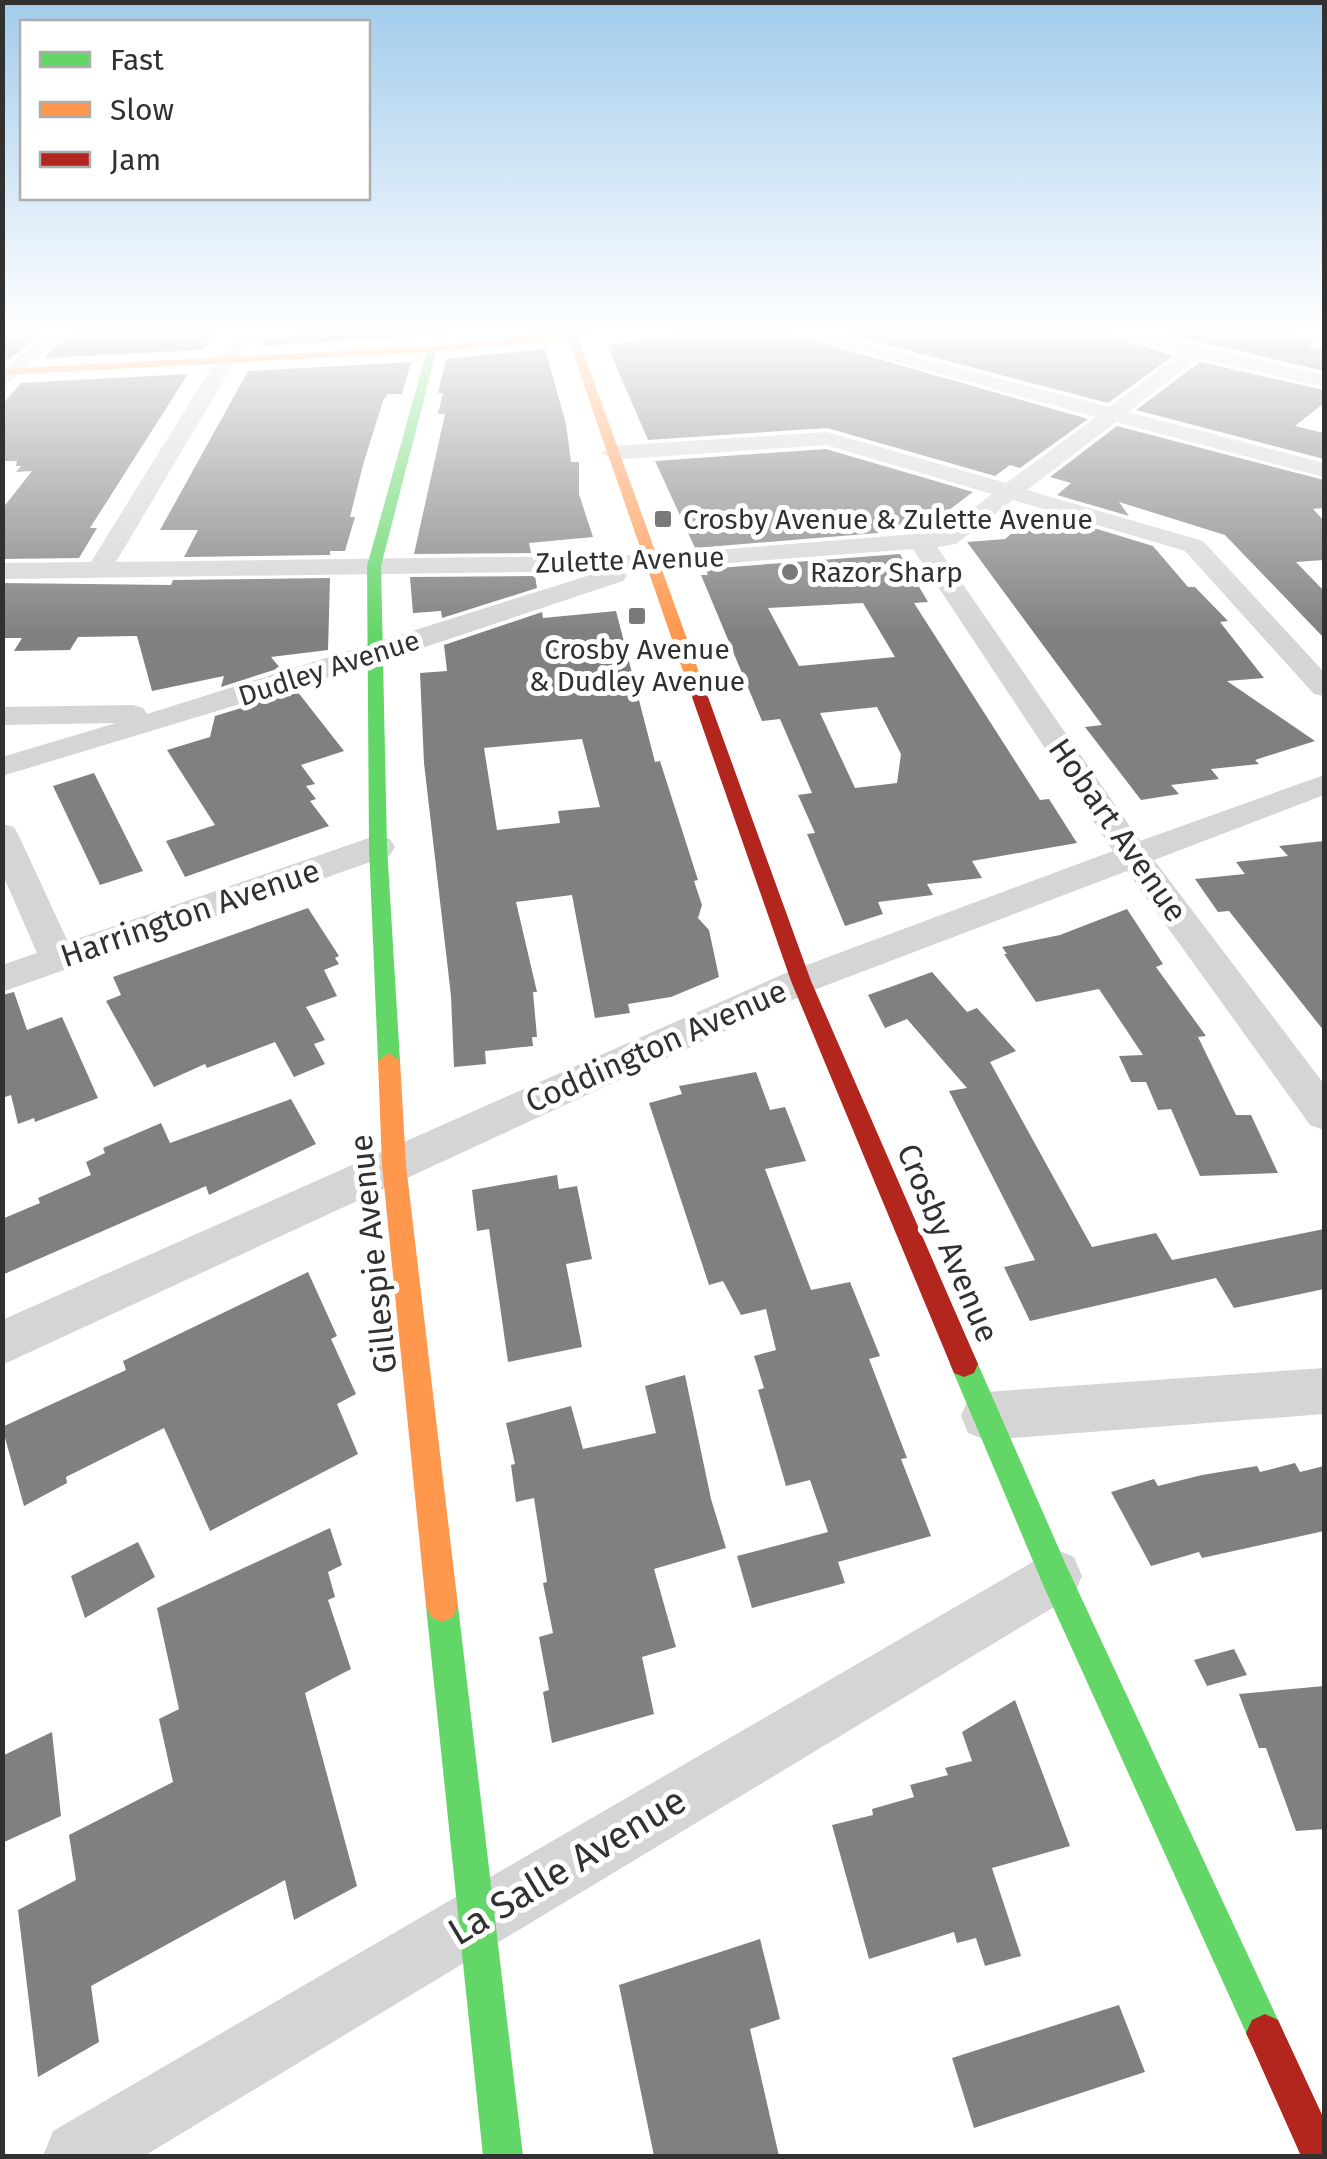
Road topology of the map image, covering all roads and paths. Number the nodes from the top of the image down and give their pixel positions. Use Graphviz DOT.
graph roads {
  1 [pos="182,433"];
  2 [pos="409,433"];
  3 [pos="606,433"];
  4 [pos="1086,433"];
  5 [pos="1182,433"];
  6 [pos="613,453"];
  7 [pos="1324,470"];
  8 [pos="1010,491"];
  9 [pos="920,541"];
  10 [pos="654,563"];
  11 [pos="374,566"];
  12 [pos="99,570"];
  13 [pos="2,571"];
  14 [pos="373,655"];
  15 [pos="1324,688"];
  16 [pos="186,713"];
  17 [pos="2,716"];
  18 [pos="2,767"];
  19 [pos="1324,784"];
  20 [pos="2,834"];
  21 [pos="378,847"];
  22 [pos="1132,854"];
  23 [pos="58,959"];
  24 [pos="2,979"];
  25 [pos="801,981"];
  26 [pos="1324,1114"];
  27 [pos="394,1164"];
  28 [pos="2,1343"];
  29 [pos="1324,1392"];
  30 [pos="986,1416"];
  31 [pos="1056,1576"];
  32 [pos="476,1919"];
  33 [pos="78,2156"];
  34 [pos="503,2156"];
  35 [pos="1321,2156"];
  1 -- 12 [label="street"];
  2 -- 11 [label="street, Gillespie Avenue"];
  3 -- 6 [label="street, Crosby Avenue"];
  4 -- 8 [label="street, Zulette Avenue"];
  5 -- 7 [label="street"];
  6 -- 8 [label="street"];
  6 -- 10 [label="street, Crosby Avenue"];
  8 -- 9 [label="street, Zulette Avenue"];
  8 -- 15 [label="street"];
  9 -- 10 [label="street, Zulette Avenue"];
  9 -- 22 [label="street, Hobart Avenue"];
  10 -- 11 [label="street, Zulette Avenue"];
  10 -- 14 [label="street, Dudley Avenue"];
  10 -- 25 [label="street, Crosby Avenue"];
  11 -- 12 [label="street, Zulette Avenue"];
  11 -- 14 [label="street, Gillespie Avenue"];
  12 -- 13 [label="street, Zulette Avenue"];
  14 -- 16 [label="street, Dudley Avenue"];
  14 -- 21 [label="street, Gillespie Avenue"];
  16 -- 17 [label="street"];
  16 -- 18 [label="street, Dudley Avenue"];
  19 -- 22 [label="street, Coddington Avenue"];
  20 -- 23 [label="street"];
  21 -- 23 [label="street, Harrington Avenue"];
  21 -- 27 [label="street, Gillespie Avenue"];
  22 -- 25 [label="street, Coddington Avenue"];
  22 -- 26 [label="street, Hobart Avenue"];
  23 -- 24 [label="street, Harrington Avenue"];
  25 -- 27 [label="street, Coddington Avenue"];
  25 -- 30 [label="street, Crosby Avenue"];
  27 -- 28 [label="street, Coddington Avenue"];
  27 -- 32 [label="street, Gillespie Avenue"];
  29 -- 30 [label="street"];
  30 -- 31 [label="street, Crosby Avenue"];
  31 -- 32 [label="street, La Salle Avenue"];
  31 -- 35 [label="street, Crosby Avenue"];
  32 -- 33 [label="street, La Salle Avenue"];
  32 -- 34 [label="street, Gillespie Avenue"];
}
